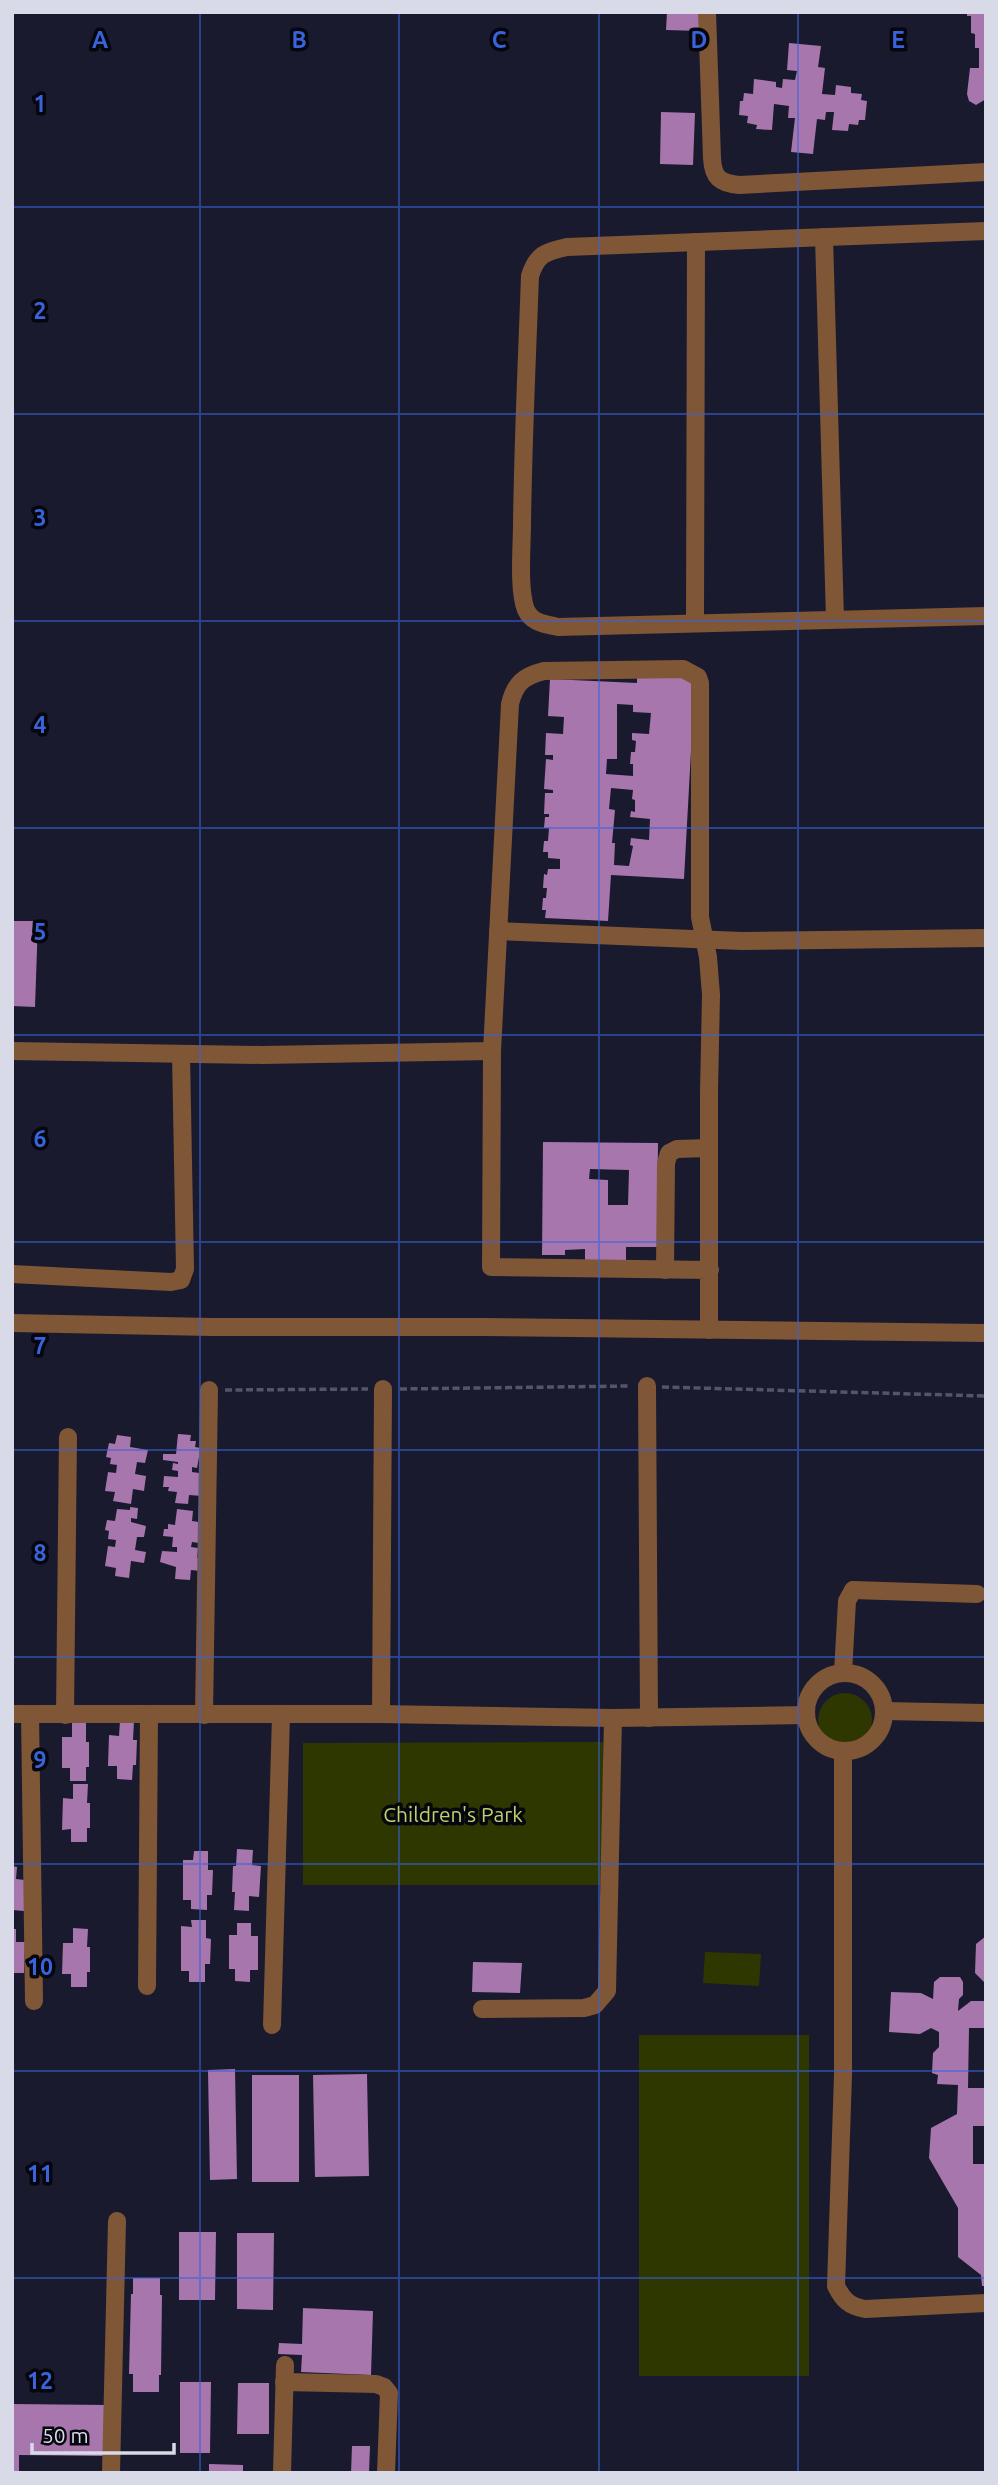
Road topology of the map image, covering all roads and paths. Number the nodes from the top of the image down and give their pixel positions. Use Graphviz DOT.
graph roads {
  1 [pos="707,12"];
  2 [pos="986,172"];
  3 [pos="986,231"];
  4 [pos="824,237"];
  5 [pos="696,242"];
  6 [pos="986,615"];
  7 [pos="835,619"];
  8 [pos="695,622"];
  9 [pos="498,931"];
  10 [pos="986,938"];
  11 [pos="703,939"];
  12 [pos="12,1051"];
  13 [pos="492,1051"];
  14 [pos="181,1054"];
  15 [pos="709,1148"];
  16 [pos="665,1270"];
  17 [pos="710,1270"];
  18 [pos="12,1274"];
  19 [pos="12,1324"];
  20 [pos="709,1330"];
  21 [pos="986,1333"];
  22 [pos="647,1386"];
  23 [pos="383,1389"];
  24 [pos="209,1391"];
  25 [pos="986,1396"];
  26 [pos="68,1437"];
  27 [pos="977,1594"];
  28 [pos="843,1673"];
  29 [pos="884,1711"];
  30 [pos="986,1713"];
  31 [pos="21,1714"];
  32 [pos="65,1714"];
  33 [pos="204,1714"];
  34 [pos="381,1714"];
  35 [pos="806,1715"];
  36 [pos="149,1716"];
  37 [pos="281,1716"];
  38 [pos="613,1718"];
  39 [pos="649,1718"];
  40 [pos="843,1751"];
  41 [pos="147,1986"];
  42 [pos="34,2001"];
  43 [pos="482,2009"];
  44 [pos="272,2025"];
  45 [pos="117,2221"];
  46 [pos="986,2303"];
  47 [pos="111,2473"];
  48 [pos="282,2473"];
  49 [pos="386,2473"];
  1 -- 2 [label="street"];
  3 -- 4 [label="street"];
  4 -- 5 [label="street"];
  4 -- 7 [label="street"];
  5 -- 8 [label="street"];
  5 -- 8 [label="street"];
  6 -- 7 [label="street"];
  7 -- 8 [label="street"];
  9 -- 11 [label="street"];
  9 -- 11 [label="street"];
  9 -- 13 [label="street"];
  10 -- 11 [label="street"];
  11 -- 15 [label="street"];
  12 -- 14 [label="street"];
  13 -- 14 [label="street"];
  13 -- 16 [label="street"];
  14 -- 18 [label="street"];
  15 -- 16 [label="street"];
  15 -- 17 [label="street"];
  16 -- 17 [label="street"];
  17 -- 20 [label="street"];
  19 -- 20 [label="street"];
  20 -- 21 [label="street"];
  22 -- 23 [label="path"];
  22 -- 25 [label="path"];
  22 -- 39 [label="street"];
  23 -- 24 [label="path"];
  23 -- 34 [label="street"];
  24 -- 33 [label="street"];
  26 -- 32 [label="street"];
  27 -- 28 [label="street"];
  28 -- 29 [label="street"];
  28 -- 35 [label="street"];
  29 -- 30 [label="street"];
  29 -- 40 [label="street"];
  31 -- 32 [label="street"];
  31 -- 42 [label="street"];
  32 -- 36 [label="street"];
  33 -- 36 [label="street"];
  33 -- 37 [label="street"];
  34 -- 37 [label="street"];
  34 -- 38 [label="street"];
  35 -- 39 [label="street"];
  35 -- 40 [label="street"];
  36 -- 41 [label="street"];
  37 -- 44 [label="street"];
  38 -- 39 [label="street"];
  38 -- 43 [label="street"];
  40 -- 46 [label="street"];
  45 -- 47 [label="street"];
  48 -- 49 [label="street"];
}
